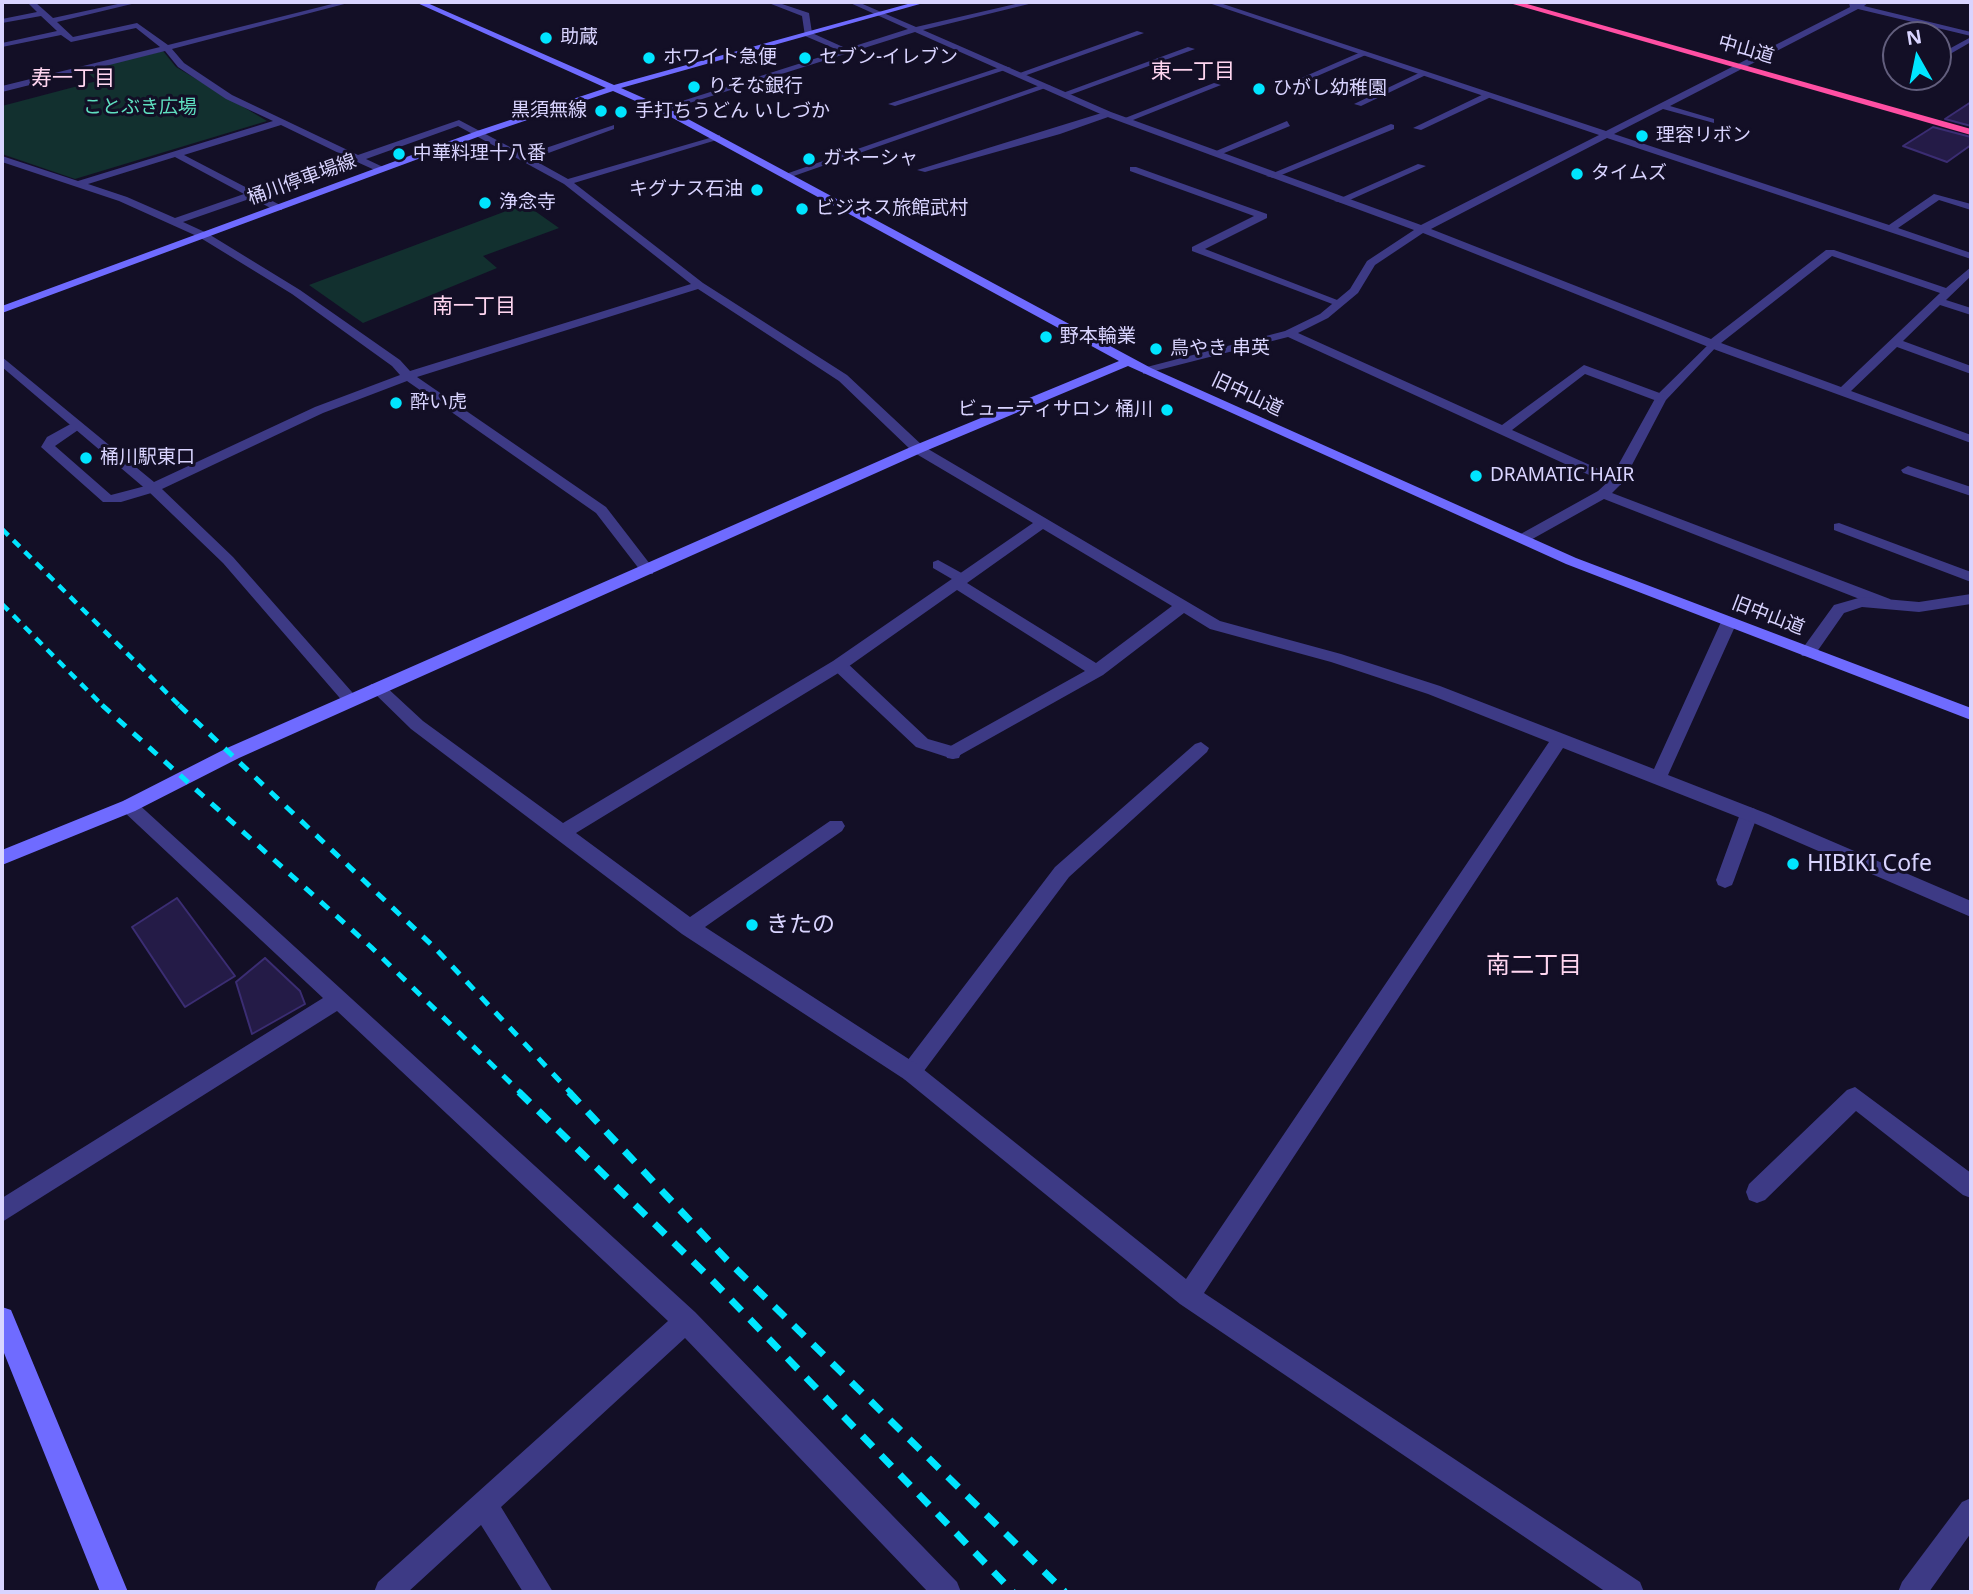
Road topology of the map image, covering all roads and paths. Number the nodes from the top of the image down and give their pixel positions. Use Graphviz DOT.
graph roads {
  1 [pos="31,2"];
  2 [pos="136,2"];
  3 [pos="348,2"];
  4 [pos="419,2"];
  5 [pos="769,2"];
  6 [pos="852,2"];
  7 [pos="923,2"];
  8 [pos="1033,2"];
  9 [pos="1210,2"];
  10 [pos="1511,2"];
  11 [pos="1533,2"];
  12 [pos="1839,2"];
  13 [pos="1865,2"];
  14 [pos="1857,6"];
  15 [pos="42,13"];
  16 [pos="877,14"];
  17 [pos="2,21"];
  18 [pos="51,21"];
  19 [pos="914,30"];
  20 [pos="63,32"];
  21 [pos="1140,33"];
  22 [pos="808,34"];
  23 [pos="1971,37"];
  24 [pos="2,45"];
  25 [pos="167,48"];
  26 [pos="1191,49"];
  27 [pos="1952,50"];
  28 [pos="848,51"];
  29 [pos="1364,54"];
  30 [pos="1744,65"];
  31 [pos="1007,68"];
  32 [pos="1021,74"];
  33 [pos="1424,74"];
  34 [pos="1217,85"];
  35 [pos="1289,85"];
  36 [pos="1047,86"];
  37 [pos="617,87"];
  38 [pos="2,89"];
  39 [pos="1064,94"];
  40 [pos="1488,95"];
  41 [pos="892,104"];
  42 [pos="1358,104"];
  43 [pos="1662,106"];
  44 [pos="661,108"];
  45 [pos="1108,114"];
  46 [pos="1125,120"];
  47 [pos="1711,121"];
  48 [pos="281,122"];
  49 [pos="1287,124"];
  50 [pos="1971,126"];
  51 [pos="611,127"];
  52 [pos="1391,127"];
  53 [pos="1418,128"];
  54 [pos="1971,132"];
  55 [pos="480,133"];
  56 [pos="1608,135"];
  57 [pos="717,137"];
  58 [pos="176,154"];
  59 [pos="1214,154"];
  60 [pos="355,158"];
  61 [pos="525,158"];
  62 [pos="2,159"];
  63 [pos="1421,166"];
  64 [pos="380,169"];
  65 [pos="1133,169"];
  66 [pos="922,170"];
  67 [pos="785,176"];
  68 [pos="1271,176"];
  69 [pos="567,183"];
  70 [pos="79,184"];
  71 [pos="249,194"];
  72 [pos="1339,201"];
  73 [pos="1971,207"];
  74 [pos="278,208"];
  75 [pos="174,222"];
  76 [pos="1422,229"];
  77 [pos="1890,229"];
  78 [pos="203,235"];
  79 [pos="1971,256"];
  80 [pos="1971,270"];
  81 [pos="699,285"];
  82 [pos="1948,292"];
  83 [pos="1938,301"];
  84 [pos="1339,303"];
  85 [pos="2,310"];
  86 [pos="1971,312"];
  87 [pos="1289,333"];
  88 [pos="1895,342"];
  89 [pos="1713,344"];
  90 [pos="2,361"];
  91 [pos="1129,361"];
  92 [pos="1147,370"];
  93 [pos="1971,370"];
  94 [pos="408,376"];
  95 [pos="1843,392"];
  96 [pos="1661,398"];
  97 [pos="76,425"];
  98 [pos="1502,431"];
  99 [pos="1971,439"];
  100 [pos="918,449"];
  101 [pos="1908,470"];
  102 [pos="1616,482"];
  103 [pos="153,488"];
  104 [pos="1971,492"];
  105 [pos="1603,494"];
  106 [pos="1043,523"];
  107 [pos="1839,527"];
  108 [pos="1522,539"];
  109 [pos="938,565"];
  110 [pos="648,571"];
  111 [pos="1971,577"];
  112 [pos="960,581"];
  113 [pos="1971,599"];
  114 [pos="1885,603"];
  115 [pos="1183,606"];
  116 [pos="1729,622"];
  117 [pos="1808,652"];
  118 [pos="839,664"];
  119 [pos="1097,671"];
  120 [pos="377,688"];
  121 [pos="351,699"];
  122 [pos="1971,713"];
  123 [pos="1559,741"];
  124 [pos="1201,748"];
  125 [pos="1658,779"];
  126 [pos="129,806"];
  127 [pos="1749,814"];
  128 [pos="836,826"];
  129 [pos="560,834"];
  130 [pos="2,858"];
  131 [pos="1725,880"];
  132 [pos="1971,909"];
  133 [pos="689,928"];
  134 [pos="338,1000"];
  135 [pos="911,1072"];
  136 [pos="1971,1186"];
  137 [pos="1757,1192"];
  138 [pos="2,1211"];
  139 [pos="1188,1296"];
  140 [pos="2,1319"];
  141 [pos="686,1321"];
  142 [pos="484,1505"];
  143 [pos="1971,1511"];
  144 [pos="114,1592"];
  145 [pos="388,1592"];
  146 [pos="539,1592"];
  147 [pos="947,1592"];
  148 [pos="1630,1592"];
  149 [pos="1912,1592"];
  1 -- 15 [label="street"];
  2 -- 18 [label="street"];
  3 -- 25 [label="street"];
  4 -- 37 [label="main road, 旧中山道"];
  5 -- 22 [label="street"];
  6 -- 16 [label="street"];
  7 -- 16 [label="main road, 桶川停車場線"];
  8 -- 19 [label="street"];
  9 -- 29 [label="street"];
  10 -- 30 [label="highway, 中山道"];
  11 -- 30 [label="highway, 中山道"];
  12 -- 14 [label="street"];
  13 -- 14 [label="street"];
  14 -- 23 [label="street"];
  14 -- 30 [label="street"];
  15 -- 17 [label="street"];
  15 -- 18 [label="street"];
  16 -- 19 [label="street"];
  16 -- 22 [label="main road, 桶川停車場線"];
  18 -- 20 [label="street"];
  19 -- 28 [label="street"];
  19 -- 31 [label="street"];
  20 -- 24 [label="street"];
  20 -- 25 [label="street"];
  21 -- 32 [label="street"];
  22 -- 28 [label="street"];
  22 -- 37 [label="main road, 桶川停車場線"];
  23 -- 27 [label="street"];
  25 -- 38 [label="street"];
  25 -- 48 [label="street"];
  26 -- 39 [label="street"];
  28 -- 44 [label="street"];
  29 -- 33 [label="street"];
  29 -- 35 [label="street"];
  30 -- 43 [label="street"];
  30 -- 50 [label="highway, 中山道"];
  30 -- 54 [label="highway, 中山道"];
  31 -- 32 [label="street"];
  31 -- 41 [label="street"];
  32 -- 36 [label="street"];
  33 -- 40 [label="street"];
  33 -- 42 [label="street"];
  34 -- 46 [label="street"];
  36 -- 39 [label="street"];
  36 -- 67 [label="street"];
  37 -- 44 [label="main road, 旧中山道"];
  37 -- 55 [label="main road, 桶川停車場線"];
  39 -- 45 [label="street"];
  40 -- 53 [label="street"];
  40 -- 56 [label="street"];
  43 -- 47 [label="street"];
  43 -- 56 [label="street"];
  44 -- 57 [label="main road, 旧中山道"];
  45 -- 46 [label="street"];
  45 -- 66 [label="street"];
  46 -- 59 [label="street"];
  48 -- 58 [label="street"];
  48 -- 60 [label="street"];
  49 -- 59 [label="street"];
  51 -- 61 [label="street"];
  52 -- 68 [label="street"];
  55 -- 60 [label="street"];
  55 -- 61 [label="street"];
  55 -- 64 [label="main road, 桶川停車場線"];
  56 -- 76 [label="street"];
  56 -- 77 [label="street"];
  57 -- 67 [label="main road, 旧中山道"];
  57 -- 69 [label="street"];
  58 -- 70 [label="street"];
  58 -- 71 [label="street"];
  59 -- 68 [label="street"];
  60 -- 64 [label="street"];
  60 -- 71 [label="street"];
  61 -- 69 [label="street"];
  62 -- 70 [label="street"];
  63 -- 72 [label="street"];
  64 -- 74 [label="main road, 桶川停車場線"];
  65 -- 84 [label="street"];
  67 -- 91 [label="main road, 旧中山道"];
  68 -- 72 [label="street"];
  69 -- 81 [label="street"];
  70 -- 75 [label="street"];
  71 -- 74 [label="street"];
  71 -- 75 [label="street"];
  72 -- 76 [label="street"];
  73 -- 77 [label="street"];
  74 -- 78 [label="main road, 桶川停車場線"];
  75 -- 78 [label="street"];
  76 -- 84 [label="street"];
  76 -- 89 [label="street"];
  77 -- 79 [label="street"];
  78 -- 85 [label="main road, 桶川停車場線"];
  78 -- 94 [label="street"];
  80 -- 82 [label="street"];
  81 -- 94 [label="street"];
  81 -- 100 [label="street"];
  82 -- 83 [label="street"];
  82 -- 89 [label="street"];
  83 -- 86 [label="street"];
  83 -- 88 [label="street"];
  84 -- 87 [label="street"];
  87 -- 92 [label="street"];
  87 -- 98 [label="street"];
  88 -- 93 [label="street"];
  88 -- 95 [label="street"];
  89 -- 95 [label="street"];
  89 -- 96 [label="street"];
  90 -- 97 [label="street"];
  91 -- 92 [label="main road, 旧中山道"];
  91 -- 100 [label="main road"];
  92 -- 108 [label="main road, 旧中山道"];
  94 -- 103 [label="street"];
  94 -- 110 [label="street"];
  95 -- 99 [label="street"];
  96 -- 98 [label="street"];
  96 -- 102 [label="street"];
  97 -- 103 [label="street"];
  97 -- 103 [label="street"];
  98 -- 102 [label="street"];
  100 -- 106 [label="street"];
  100 -- 110 [label="main road"];
  101 -- 104 [label="street"];
  102 -- 105 [label="street"];
  103 -- 121 [label="street"];
  105 -- 108 [label="street"];
  105 -- 114 [label="street"];
  106 -- 112 [label="street"];
  106 -- 115 [label="street"];
  107 -- 111 [label="street"];
  108 -- 116 [label="main road, 旧中山道"];
  109 -- 112 [label="street"];
  110 -- 120 [label="main road"];
  112 -- 118 [label="street"];
  112 -- 119 [label="street"];
  113 -- 114 [label="street"];
  114 -- 117 [label="street"];
  115 -- 119 [label="street"];
  115 -- 123 [label="street"];
  116 -- 117 [label="main road, 旧中山道"];
  116 -- 125 [label="street"];
  117 -- 122 [label="main road, 旧中山道"];
  118 -- 119 [label="street"];
  118 -- 129 [label="street"];
  120 -- 121 [label="main road"];
  120 -- 129 [label="street"];
  121 -- 126 [label="main road"];
  123 -- 125 [label="street"];
  123 -- 139 [label="street"];
  124 -- 135 [label="street"];
  125 -- 127 [label="street"];
  126 -- 130 [label="main road"];
  126 -- 134 [label="street"];
  127 -- 131 [label="street"];
  127 -- 132 [label="street"];
  128 -- 133 [label="street"];
  129 -- 133 [label="street"];
  133 -- 135 [label="street"];
  134 -- 138 [label="street"];
  134 -- 141 [label="street"];
  135 -- 139 [label="street"];
  136 -- 137 [label="street"];
  139 -- 148 [label="street"];
  140 -- 144 [label="main road"];
  141 -- 142 [label="street"];
  141 -- 147 [label="street"];
  142 -- 145 [label="street"];
  142 -- 146 [label="street"];
  143 -- 149 [label="street"];
}
